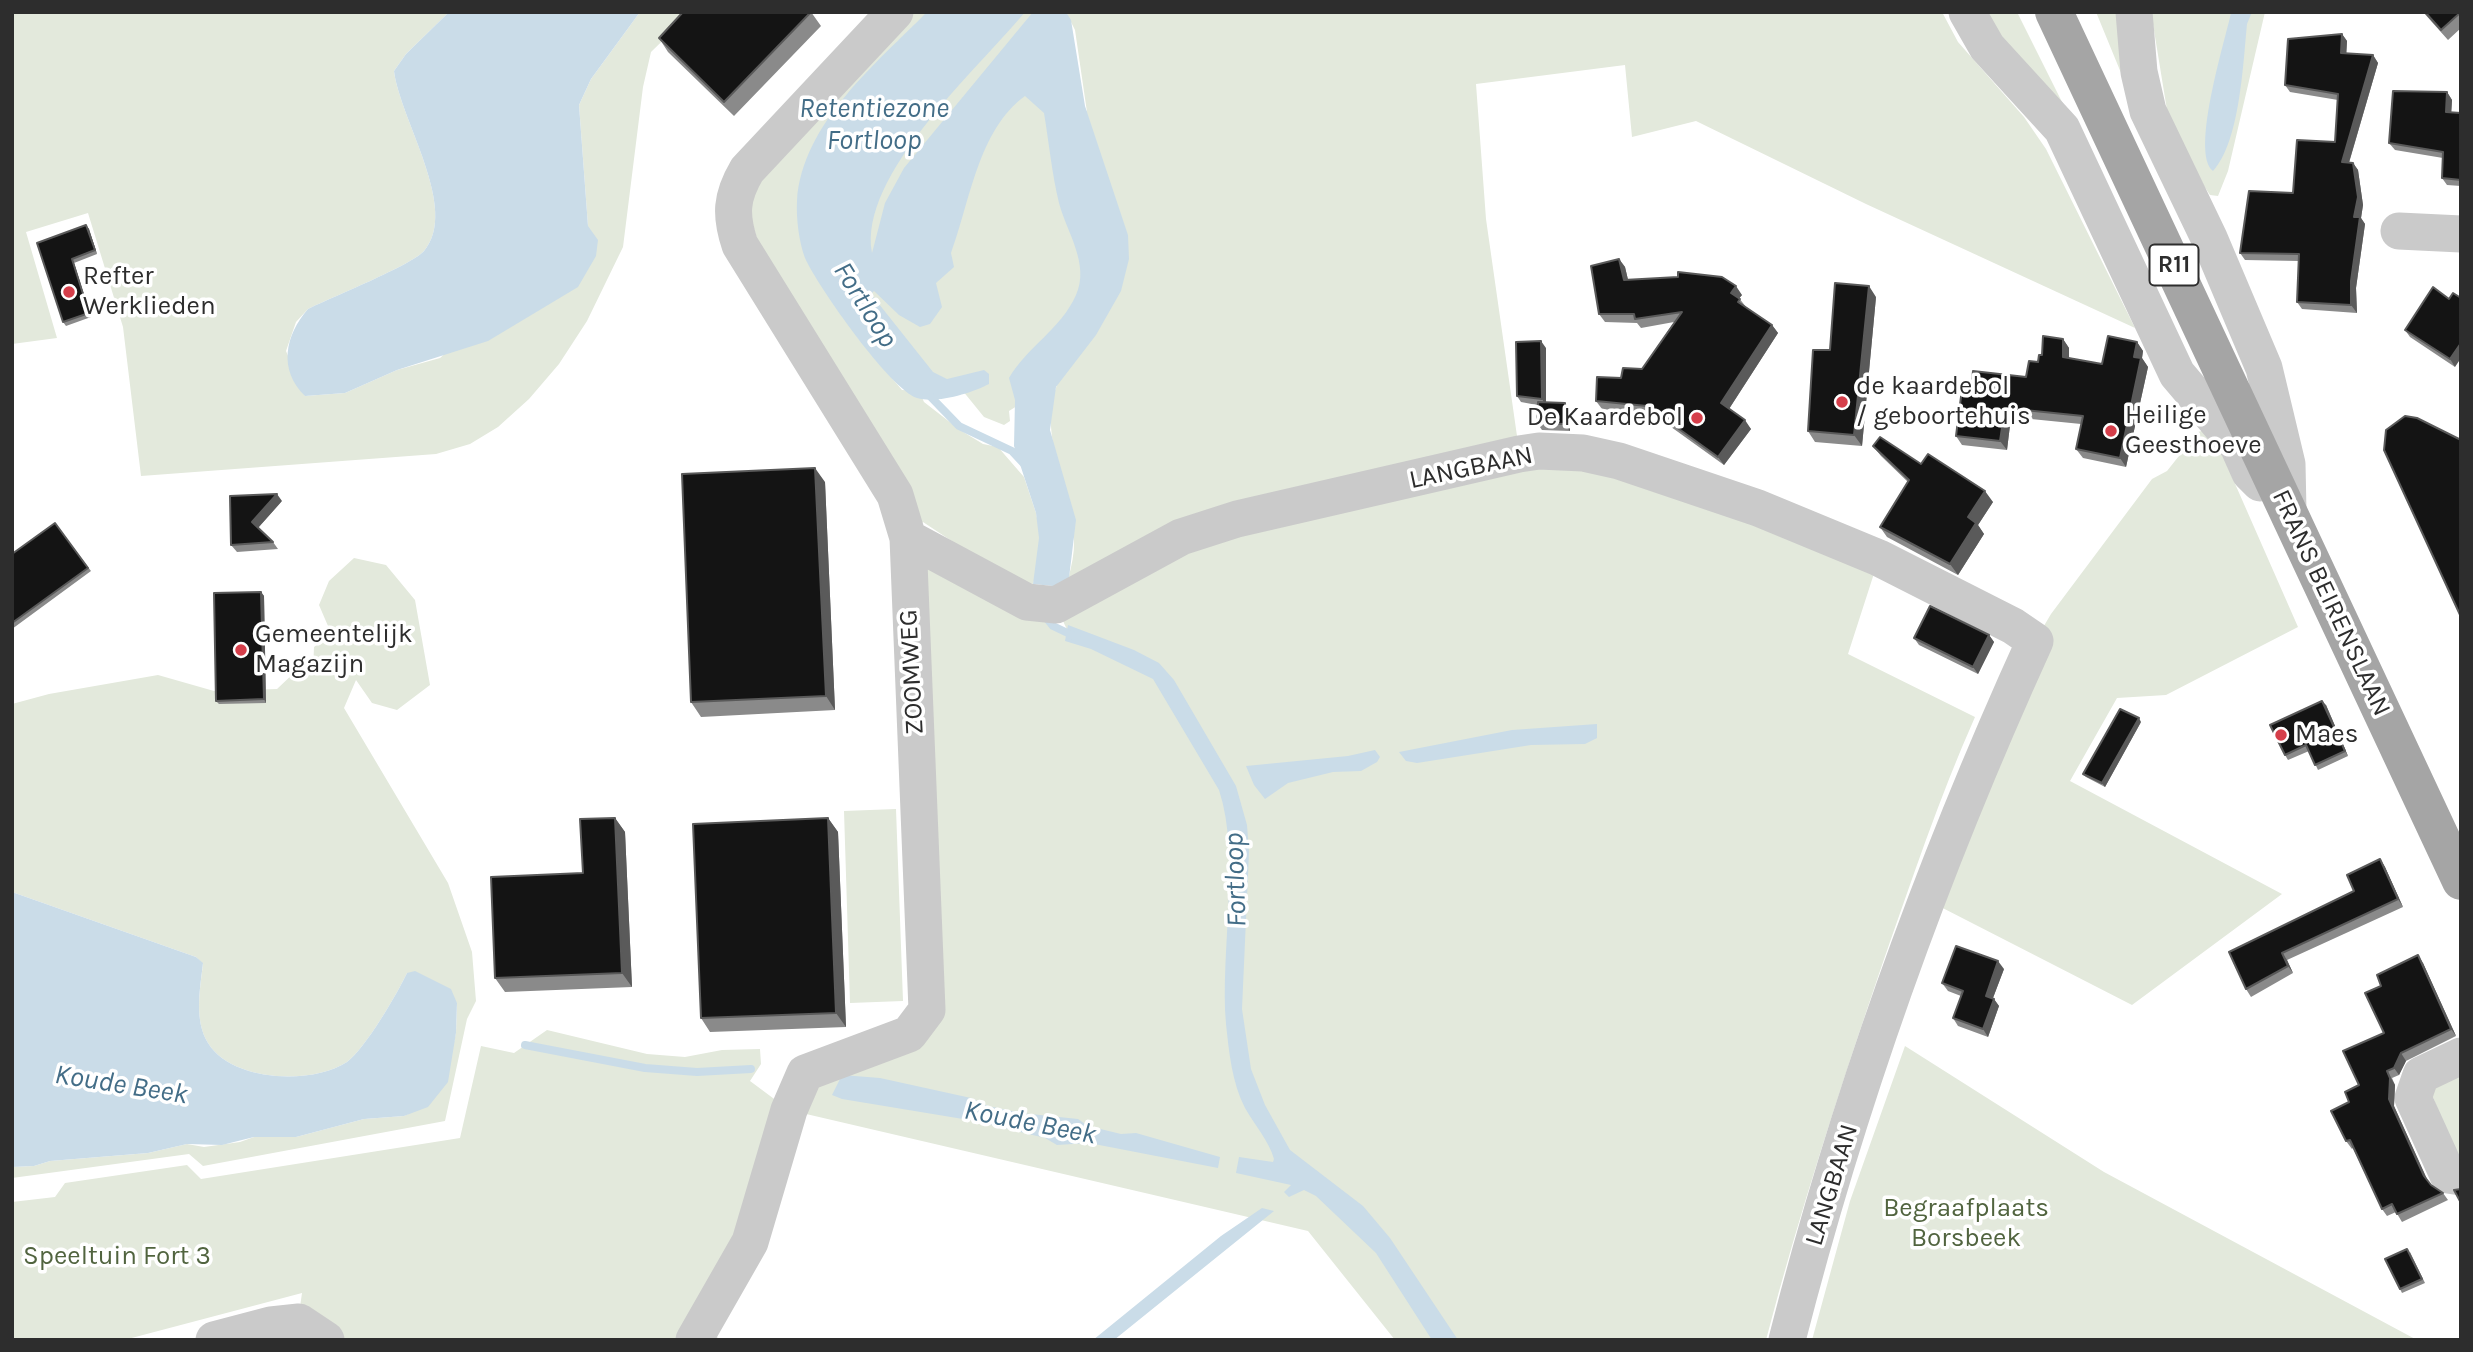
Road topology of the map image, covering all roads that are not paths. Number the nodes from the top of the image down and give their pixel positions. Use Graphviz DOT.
graph roads {
  1 [pos="895,12"];
  2 [pos="1966,12"];
  3 [pos="2134,12"];
  4 [pos="2057,15"];
  5 [pos="2399,231"];
  6 [pos="2461,234"];
  7 [pos="2288,511"];
  8 [pos="908,538"];
  9 [pos="2461,881"];
  10 [pos="2461,1056"];
  11 [pos="2461,1177"];
  12 [pos="214,1340"];
  13 [pos="326,1340"];
  14 [pos="694,1340"];
  15 [pos="1787,1340"];
  1 -- 8 [label="street, ZOOMWEG"];
  2 -- 7 [label="street"];
  3 -- 7 [label="street"];
  4 -- 7 [label="main road, FRANS BEIRENSLAAN / R11"];
  5 -- 6 [label="street"];
  7 -- 9 [label="main road, FRANS BEIRENSLAAN / R11"];
  8 -- 14 [label="street, ZOOMWEG"];
  8 -- 15 [label="street, LANGBAAN"];
  10 -- 11 [label="street"];
  12 -- 13 [label="street"];
}
